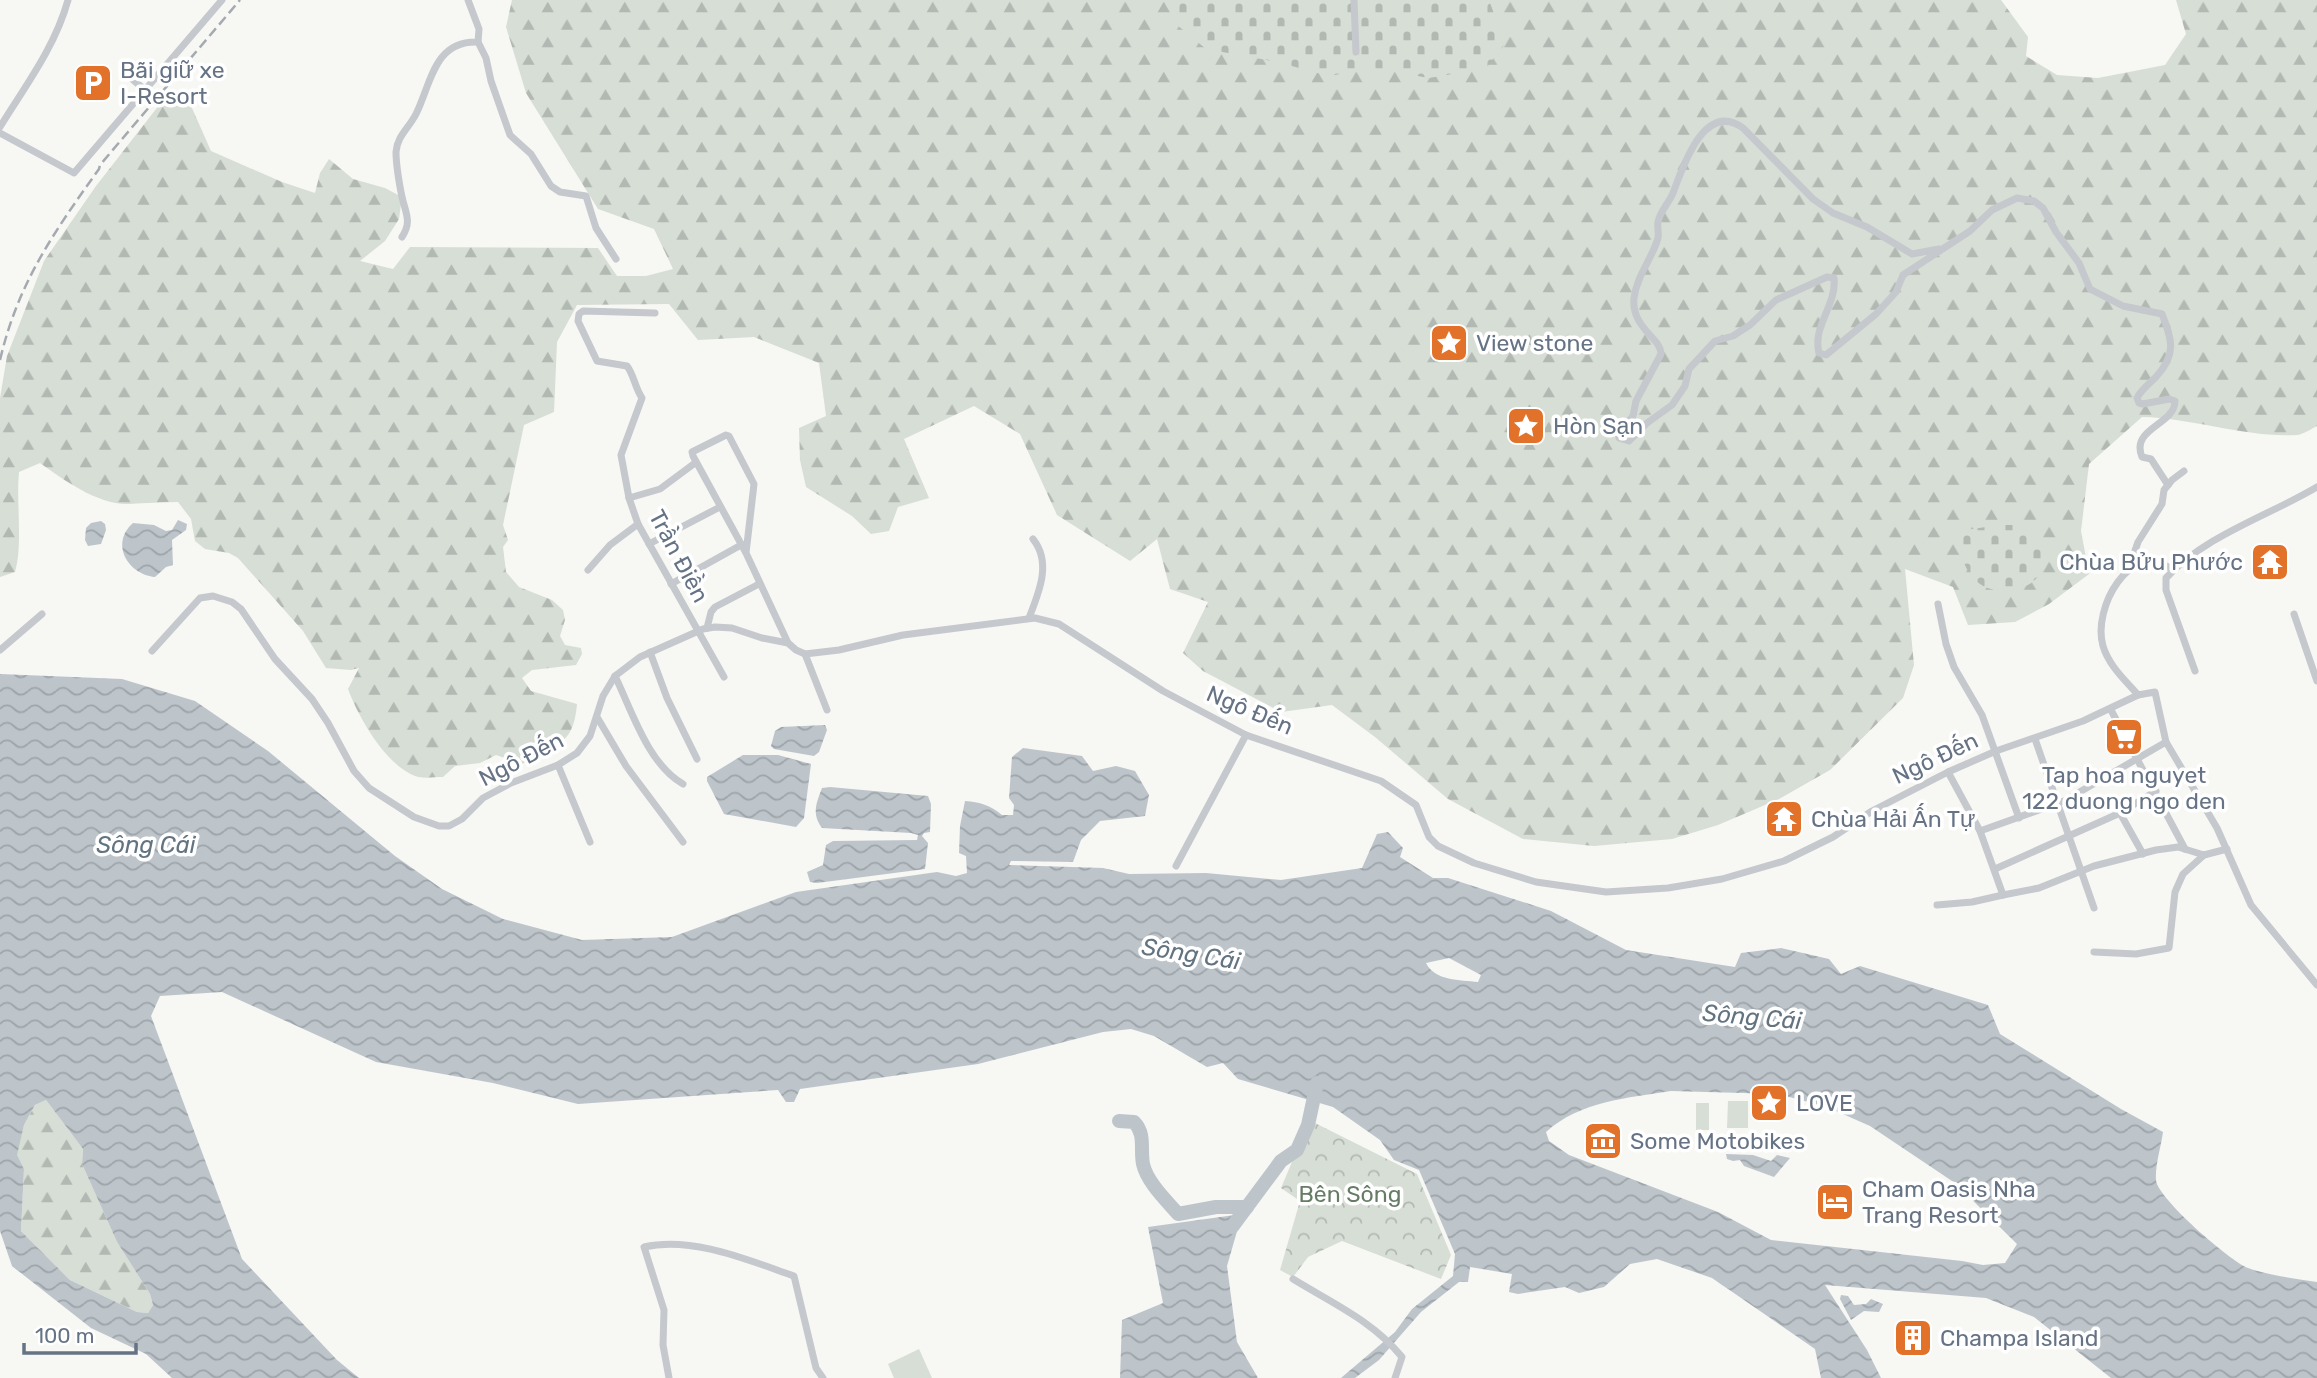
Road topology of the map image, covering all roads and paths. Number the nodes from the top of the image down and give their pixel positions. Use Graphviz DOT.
graph roads {
  1 [pos="68,0"];
  2 [pos="222,0"];
  3 [pos="468,0"];
  4 [pos="1354,0"];
  5 [pos="478,42"];
  6 [pos="1356,52"];
  7 [pos="131,78"];
  8 [pos="145,90"];
  9 [pos="0,127"];
  10 [pos="0,133"];
  11 [pos="402,237"];
  12 [pos="1939,249"];
  13 [pos="616,259"];
  14 [pos="655,313"];
  15 [pos="695,463"];
  16 [pos="2184,471"];
  17 [pos="2168,485"];
  18 [pos="2317,487"];
  19 [pos="629,498"];
  20 [pos="720,507"];
  21 [pos="638,524"];
  22 [pos="1033,539"];
  23 [pos="649,544"];
  24 [pos="741,545"];
  25 [pos="746,553"];
  26 [pos="2129,569"];
  27 [pos="588,570"];
  28 [pos="2173,570"];
  29 [pos="671,584"];
  30 [pos="759,584"];
  31 [pos="1938,604"];
  32 [pos="42,614"];
  33 [pos="2294,614"];
  34 [pos="1029,618"];
  35 [pos="707,628"];
  36 [pos="697,631"];
  37 [pos="788,643"];
  38 [pos="0,650"];
  39 [pos="152,651"];
  40 [pos="650,652"];
  41 [pos="805,654"];
  42 [pos="2195,671"];
  43 [pos="615,676"];
  44 [pos="724,677"];
  45 [pos="2317,681"];
  46 [pos="2138,695"];
  47 [pos="827,710"];
  48 [pos="2111,710"];
  49 [pos="597,717"];
  50 [pos="1246,735"];
  51 [pos="2035,739"];
  52 [pos="2166,742"];
  53 [pos="1996,751"];
  54 [pos="697,759"];
  55 [pos="2138,759"];
  56 [pos="558,765"];
  57 [pos="1948,772"];
  58 [pos="683,785"];
  59 [pos="2156,791"];
  60 [pos="2058,803"];
  61 [pos="2120,813"];
  62 [pos="2020,817"];
  63 [pos="1980,831"];
  64 [pos="2068,838"];
  65 [pos="590,842"];
  66 [pos="683,842"];
  67 [pos="2185,849"];
  68 [pos="2227,849"];
  69 [pos="2143,854"];
  70 [pos="2204,855"];
  71 [pos="1175,866"];
  72 [pos="1995,869"];
  73 [pos="2080,872"];
  74 [pos="2003,895"];
  75 [pos="1937,905"];
  76 [pos="2094,908"];
  77 [pos="2094,952"];
  78 [pos="2317,985"];
  79 [pos="1293,1279"];
  80 [pos="669,1378"];
  81 [pos="823,1378"];
  82 [pos="1395,1378"];
  1 -- 9 [label="street"];
  2 -- 8 [label="street"];
  3 -- 5 [label="street"];
  4 -- 6 [label="street"];
  5 -- 11 [label="street"];
  5 -- 13 [label="street"];
  7 -- 8 [label="street"];
  8 -- 10 [label="street"];
  12 -- 12 [label="street"];
  12 -- 17 [label="street"];
  14 -- 19 [label="street, Trần Điền"];
  15 -- 19 [label="street"];
  15 -- 20 [label="street"];
  15 -- 25 [label="street"];
  16 -- 17 [label="street"];
  17 -- 26 [label="street"];
  18 -- 28 [label="street"];
  19 -- 21 [label="street, Trần Điền"];
  20 -- 23 [label="street"];
  20 -- 24 [label="street"];
  21 -- 23 [label="street, Trần Điền"];
  21 -- 27 [label="street"];
  22 -- 34 [label="street"];
  23 -- 29 [label="street, Trần Điền"];
  24 -- 25 [label="street"];
  24 -- 29 [label="street"];
  25 -- 30 [label="street"];
  26 -- 28 [label="street"];
  26 -- 46 [label="street"];
  28 -- 42 [label="street"];
  29 -- 36 [label="street, Trần Điền"];
  30 -- 35 [label="street"];
  30 -- 37 [label="street"];
  31 -- 53 [label="street"];
  32 -- 38 [label="street"];
  33 -- 45 [label="street"];
  34 -- 41 [label="street, Ngô Đến"];
  34 -- 50 [label="street, Ngô Đến"];
  35 -- 36 [label="street, Ngô Đến"];
  35 -- 37 [label="street, Ngô Đến"];
  36 -- 40 [label="street, Ngô Đến"];
  36 -- 44 [label="street, Trần Điền"];
  37 -- 41 [label="street, Ngô Đến"];
  39 -- 56 [label="street, Ngô Đến"];
  40 -- 43 [label="street, Ngô Đến"];
  40 -- 54 [label="street"];
  41 -- 47 [label="street"];
  43 -- 49 [label="street, Ngô Đến"];
  43 -- 58 [label="street"];
  46 -- 48 [label="street, Ngô Đến"];
  46 -- 52 [label="street"];
  48 -- 51 [label="street, Ngô Đến"];
  48 -- 55 [label="street"];
  49 -- 56 [label="street, Ngô Đến"];
  49 -- 66 [label="street"];
  50 -- 57 [label="street, Ngô Đến"];
  50 -- 71 [label="street"];
  51 -- 53 [label="street, Ngô Đến"];
  51 -- 60 [label="street"];
  52 -- 55 [label="street"];
  52 -- 68 [label="street"];
  53 -- 57 [label="street, Ngô Đến"];
  53 -- 62 [label="street"];
  55 -- 59 [label="street"];
  55 -- 60 [label="street"];
  56 -- 65 [label="street"];
  57 -- 63 [label="street"];
  59 -- 61 [label="street"];
  59 -- 67 [label="street"];
  60 -- 62 [label="street"];
  60 -- 64 [label="street"];
  61 -- 64 [label="street"];
  61 -- 69 [label="street"];
  62 -- 63 [label="street"];
  63 -- 72 [label="street"];
  64 -- 72 [label="street"];
  64 -- 73 [label="street"];
  67 -- 69 [label="street"];
  67 -- 70 [label="street"];
  68 -- 70 [label="street"];
  68 -- 78 [label="street"];
  69 -- 73 [label="street"];
  70 -- 77 [label="street"];
  72 -- 74 [label="street"];
  73 -- 74 [label="street"];
  73 -- 76 [label="street"];
  74 -- 75 [label="street"];
  79 -- 82 [label="street"];
  80 -- 81 [label="street"];
}
